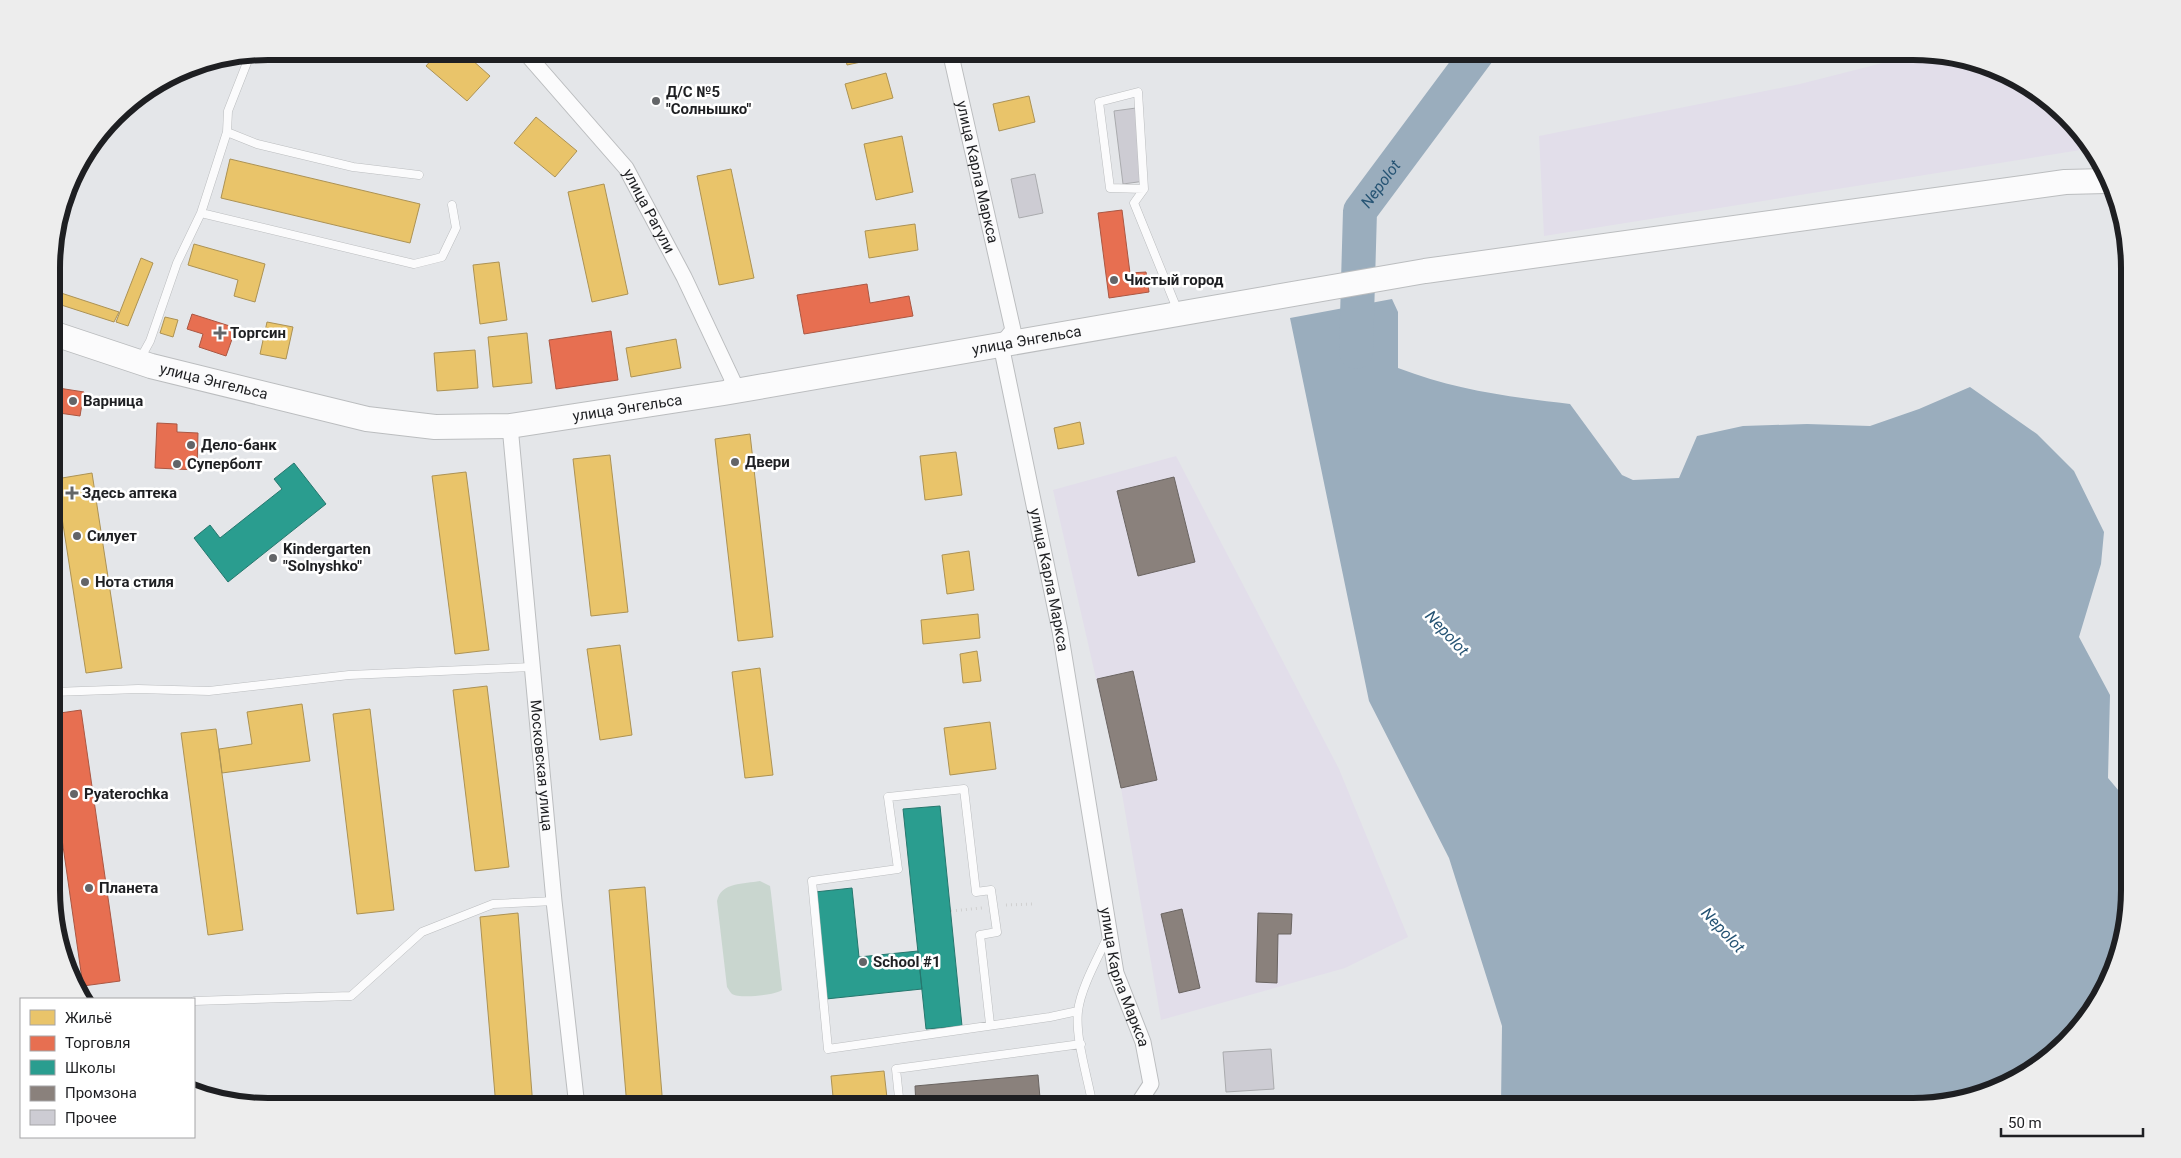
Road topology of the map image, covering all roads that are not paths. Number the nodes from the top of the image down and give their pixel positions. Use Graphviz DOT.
graph roads {
  1 [pos="532,60"];
  2 [pos="952,60"];
  3 [pos="248,61"];
  4 [pos="227,132"];
  5 [pos="420,175"];
  6 [pos="2102,181"];
  7 [pos="1144,190"];
  8 [pos="452,206"];
  9 [pos="201,214"];
  10 [pos="1161,316"];
  11 [pos="60,336"];
  12 [pos="1001,345"];
  13 [pos="139,361"];
  14 [pos="724,393"];
  15 [pos="510,426"];
  16 [pos="532,667"];
  17 [pos="60,692"];
  18 [pos="554,900"];
  19 [pos="1109,934"];
  20 [pos="195,1001"];
  21 [pos="1078,1011"];
  22 [pos="990,1024"];
  23 [pos="1081,1044"];
  24 [pos="576,1098"];
  25 [pos="899,1098"];
  26 [pos="1091,1098"];
  27 [pos="1144,1098"];
  1 -- 14 [label="street, улица Рагули"];
  2 -- 12 [label="street, улица Карла Маркса"];
  3 -- 4 [label="lane"];
  4 -- 5 [label="lane"];
  4 -- 9 [label="lane"];
  6 -- 10 [label="main road, улица Энгельса"];
  7 -- 7 [label="lane"];
  7 -- 10 [label="lane"];
  8 -- 9 [label="lane"];
  9 -- 13 [label="lane"];
  10 -- 12 [label="main road, улица Энгельса"];
  11 -- 13 [label="main road, улица Энгельса"];
  12 -- 14 [label="main road, улица Энгельса"];
  12 -- 19 [label="street, улица Карла Маркса"];
  13 -- 15 [label="main road, улица Энгельса"];
  14 -- 15 [label="main road, улица Энгельса"];
  15 -- 16 [label="street, Московская улица"];
  16 -- 17 [label="lane"];
  16 -- 18 [label="street, Московская улица"];
  18 -- 20 [label="lane"];
  18 -- 24 [label="street, Московская улица"];
  19 -- 21 [label="lane"];
  19 -- 27 [label="street, улица Карла Маркса"];
  21 -- 22 [label="lane"];
  21 -- 23 [label="lane"];
  22 -- 22 [label="lane"];
  23 -- 25 [label="lane"];
  23 -- 26 [label="lane"];
}
